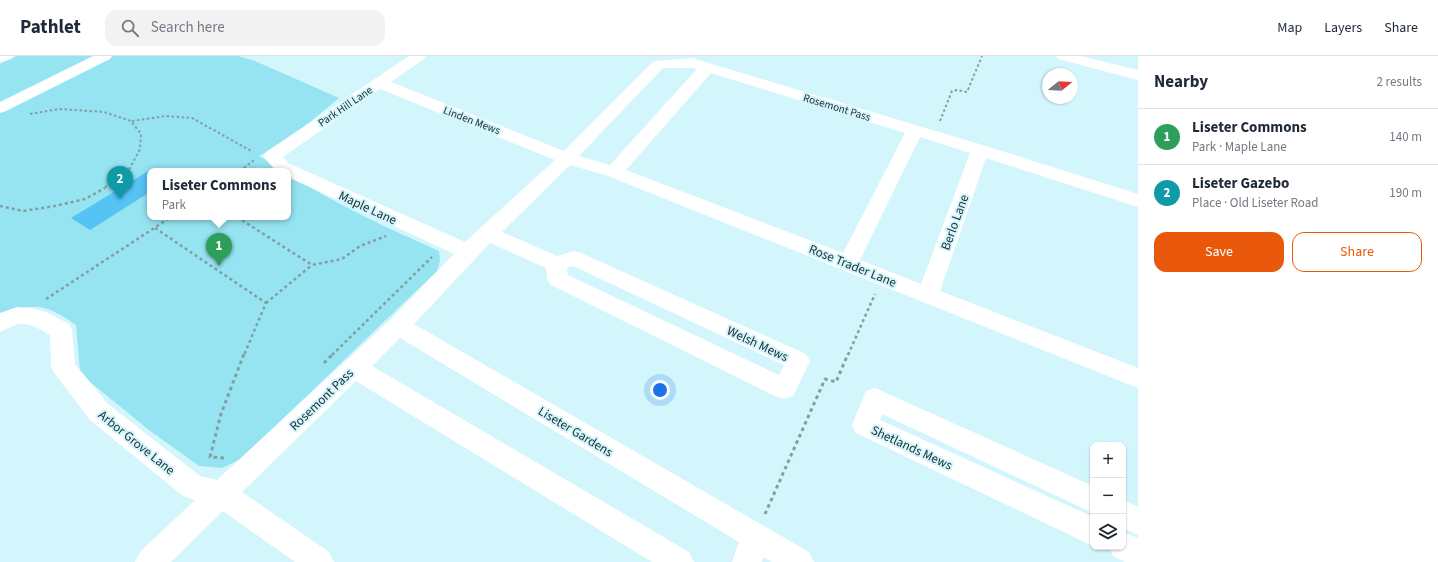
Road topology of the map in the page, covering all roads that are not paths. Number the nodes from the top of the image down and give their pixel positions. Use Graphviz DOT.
graph roads {
  1 [pos="6,56"];
  2 [pos="105,56"];
  3 [pos="419,56"];
  4 [pos="1063,56"];
  5 [pos="0,58"];
  6 [pos="708,67"];
  7 [pos="1138,75"];
  8 [pos="378,83"];
  9 [pos="0,108"];
  10 [pos="915,130"];
  11 [pos="980,150"];
  12 [pos="272,156"];
  13 [pos="567,158"];
  14 [pos="284,168"];
  15 [pos="291,171"];
  16 [pos="614,172"];
  17 [pos="1138,201"];
  18 [pos="489,234"];
  19 [pos="468,252"];
  20 [pos="848,263"];
  21 [pos="556,264"];
  22 [pos="928,295"];
  23 [pos="6,320"];
  24 [pos="398,326"];
  25 [pos="355,368"];
  26 [pos="1138,378"];
  27 [pos="221,494"];
  28 [pos="1090,499"];
  29 [pos="1126,515"];
  30 [pos="1138,521"];
  31 [pos="1090,531"];
  32 [pos="1126,547"];
  33 [pos="751,549"];
  34 [pos="1138,553"];
  35 [pos="150,562"];
  36 [pos="319,562"];
  37 [pos="679,562"];
  38 [pos="800,562"];
  1 -- 5 [label="street"];
  2 -- 9 [label="street"];
  3 -- 8 [label="street, Park Hill Lane"];
  4 -- 7 [label="street"];
  6 -- 10 [label="street, Rosemont Pass"];
  6 -- 13 [label="street, Rosemont Pass"];
  6 -- 16 [label="street"];
  8 -- 12 [label="street, Park Hill Lane"];
  8 -- 13 [label="street, Linden Mews"];
  10 -- 11 [label="street, Rosemont Pass"];
  10 -- 20 [label="street"];
  11 -- 17 [label="street, Rosemont Pass"];
  11 -- 22 [label="street, Berlo Lane"];
  12 -- 14 [label="street, Maple Lane"];
  13 -- 16 [label="street, Rose Trader Lane"];
  13 -- 18 [label="street, Rosemont Pass"];
  15 -- 19 [label="street, Maple Lane"];
  16 -- 20 [label="street, Rose Trader Lane"];
  18 -- 19 [label="street, Rosemont Pass"];
  18 -- 21 [label="street"];
  19 -- 24 [label="street, Rosemont Pass"];
  20 -- 22 [label="street, Rose Trader Lane"];
  21 -- 21 [label="street, Welsh Mews"];
  22 -- 26 [label="street, Rose Trader Lane"];
  23 -- 27 [label="street, Arbor Grove Lane"];
  24 -- 25 [label="street, Rosemont Pass"];
  24 -- 33 [label="street, Liseter Gardens"];
  25 -- 27 [label="street, Rosemont Pass"];
  25 -- 37 [label="street"];
  27 -- 35 [label="street, Rosemont Pass"];
  27 -- 36 [label="street"];
  28 -- 31 [label="street, Shetlands Mews"];
  29 -- 30 [label="street"];
  32 -- 34 [label="street"];
  33 -- 38 [label="street, Liseter Gardens"];
}
